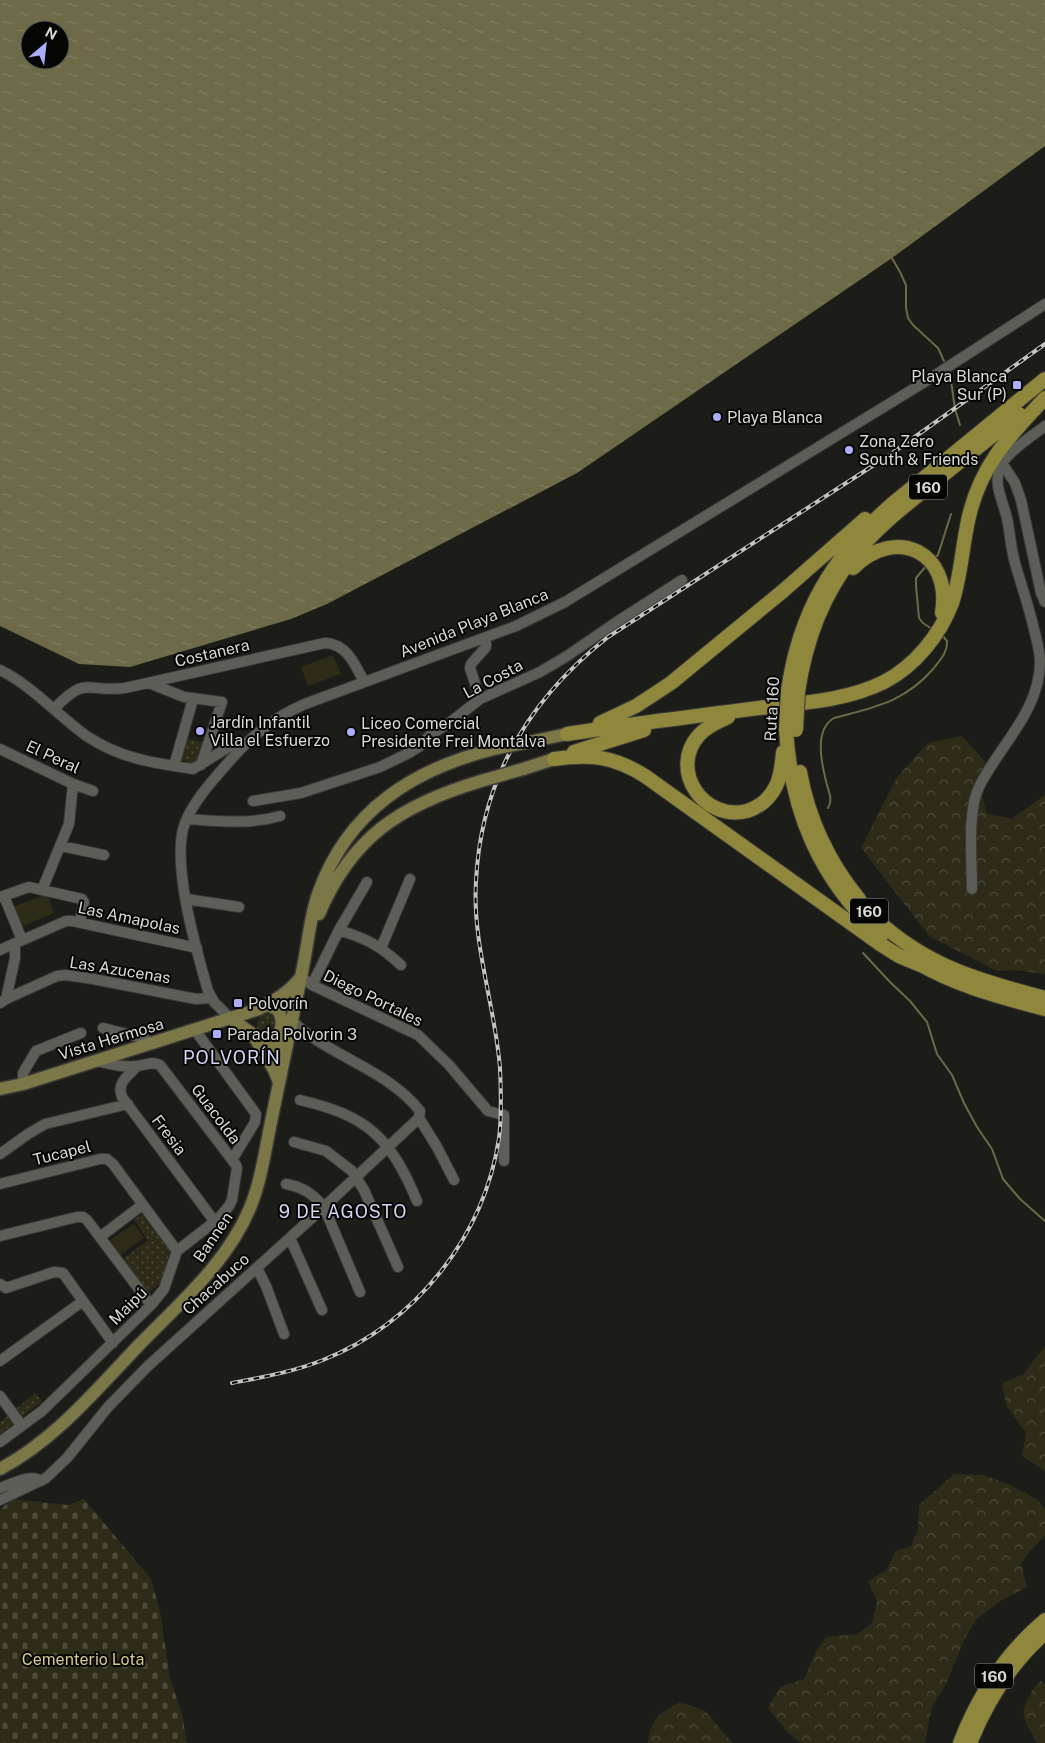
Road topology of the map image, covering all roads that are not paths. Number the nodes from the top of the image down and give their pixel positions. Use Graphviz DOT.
graph roads {
  1 [pos="1045,304"];
  2 [pos="1045,379"];
  3 [pos="1045,393"];
  4 [pos="1045,398"];
  5 [pos="1045,426"];
  6 [pos="1002,464"];
  7 [pos="904,495"];
  8 [pos="682,580"];
  9 [pos="828,597"];
  10 [pos="1045,602"];
  11 [pos="937,631"];
  12 [pos="486,637"];
  13 [pos="0,670"];
  14 [pos="149,682"];
  15 [pos="364,682"];
  16 [pos="793,692"];
  17 [pos="193,699"];
  18 [pos="480,699"];
  19 [pos="54,709"];
  20 [pos="745,710"];
  21 [pos="684,718"];
  22 [pos="791,729"];
  23 [pos="567,734"];
  24 [pos="242,747"];
  25 [pos="0,749"];
  26 [pos="554,759"];
  27 [pos="201,765"];
  28 [pos="174,766"];
  29 [pos="73,784"];
  30 [pos="93,791"];
  31 [pos="254,801"];
  32 [pos="280,816"];
  33 [pos="187,818"];
  34 [pos="60,846"];
  35 [pos="104,856"];
  36 [pos="410,879"];
  37 [pos="367,882"];
  38 [pos="972,889"];
  39 [pos="42,890"];
  40 [pos="2,896"];
  41 [pos="186,899"];
  42 [pos="239,908"];
  43 [pos="80,922"];
  44 [pos="339,930"];
  45 [pos="309,940"];
  46 [pos="19,942"];
  47 [pos="198,948"];
  48 [pos="381,948"];
  49 [pos="0,950"];
  50 [pos="401,965"];
  51 [pos="923,966"];
  52 [pos="301,977"];
  53 [pos="312,985"];
  54 [pos="211,998"];
  55 [pos="1045,998"];
  56 [pos="3,1001"];
  57 [pos="268,1008"];
  58 [pos="1045,1009"];
  59 [pos="230,1018"];
  60 [pos="292,1022"];
  61 [pos="103,1028"];
  62 [pos="196,1030"];
  63 [pos="81,1033"];
  64 [pos="258,1039"];
  65 [pos="152,1044"];
  66 [pos="287,1046"];
  67 [pos="97,1061"];
  68 [pos="137,1066"];
  69 [pos="279,1082"];
  70 [pos="23,1084"];
  71 [pos="0,1090"];
  72 [pos="300,1100"];
  73 [pos="128,1104"];
  74 [pos="419,1118"];
  75 [pos="294,1142"];
  76 [pos="388,1147"];
  77 [pos="0,1154"];
  78 [pos="232,1160"];
  79 [pos="504,1161"];
  80 [pos="357,1176"];
  81 [pos="454,1180"];
  82 [pos="0,1184"];
  83 [pos="286,1184"];
  84 [pos="417,1201"];
  85 [pos="142,1205"];
  86 [pos="324,1207"];
  87 [pos="215,1222"];
  88 [pos="0,1236"];
  89 [pos="100,1237"];
  90 [pos="290,1238"];
  91 [pos="176,1251"];
  92 [pos="398,1267"];
  93 [pos="257,1268"];
  94 [pos="0,1284"];
  95 [pos="360,1292"];
  96 [pos="83,1301"];
  97 [pos="151,1305"];
  98 [pos="322,1310"];
  99 [pos="284,1334"];
  100 [pos="112,1342"];
  101 [pos="0,1361"];
  102 [pos="0,1396"];
  103 [pos="22,1426"];
  104 [pos="0,1442"];
  105 [pos="0,1468"];
  106 [pos="41,1481"];
  107 [pos="0,1488"];
  108 [pos="0,1500"];
  109 [pos="1045,1620"];
  110 [pos="1045,1633"];
  111 [pos="960,1743"];
  112 [pos="970,1743"];
  1 -- 12 [label="street, Avenida Playa Blanca"];
  2 -- 7 [label="highway, Ruta 160 / 160"];
  3 -- 9 [label="highway, Ruta 160 / 160"];
  4 -- 11 [label="highway"];
  5 -- 6 [label="street"];
  6 -- 10 [label="street"];
  6 -- 38 [label="street"];
  7 -- 16 [label="highway, Ruta 160 / 160"];
  7 -- 23 [label="highway"];
  8 -- 18 [label="street, La Costa"];
  9 -- 11 [label="highway"];
  9 -- 16 [label="highway, Ruta 160 / 160"];
  11 -- 20 [label="highway"];
  12 -- 15 [label="street, Avenida Playa Blanca"];
  12 -- 18 [label="street"];
  13 -- 19 [label="street"];
  14 -- 15 [label="street, Costanera"];
  14 -- 17 [label="street"];
  14 -- 19 [label="street, Costanera"];
  15 -- 24 [label="street, Avenida Playa Blanca"];
  16 -- 22 [label="highway, Ruta 160 / 160, bridge"];
  17 -- 27 [label="street"];
  17 -- 28 [label="street"];
  18 -- 31 [label="street, La Costa"];
  19 -- 28 [label="street"];
  20 -- 21 [label="highway"];
  20 -- 22 [label="highway"];
  21 -- 23 [label="highway"];
  21 -- 26 [label="highway"];
  22 -- 51 [label="highway, Ruta 160 / 160"];
  22 -- 55 [label="highway, Ruta 160 / 160"];
  23 -- 45 [label="main road, bridge"];
  24 -- 27 [label="street"];
  24 -- 33 [label="street, Avenida Playa Blanca"];
  25 -- 29 [label="street, El Peral"];
  26 -- 45 [label="main road, bridge"];
  26 -- 51 [label="highway"];
  27 -- 28 [label="street"];
  29 -- 30 [label="street, El Peral"];
  29 -- 34 [label="street"];
  32 -- 33 [label="street"];
  33 -- 41 [label="street, Avenida Playa Blanca"];
  34 -- 35 [label="street"];
  34 -- 39 [label="street"];
  36 -- 48 [label="street"];
  37 -- 44 [label="street"];
  39 -- 40 [label="street"];
  39 -- 43 [label="street"];
  40 -- 46 [label="street"];
  41 -- 42 [label="street"];
  41 -- 47 [label="street, Avenida Playa Blanca"];
  43 -- 46 [label="street, Las Amapolas"];
  43 -- 47 [label="street, Las Amapolas"];
  44 -- 48 [label="street"];
  44 -- 53 [label="street"];
  45 -- 52 [label="main road, Bannen"];
  46 -- 49 [label="street, Las Amapolas"];
  46 -- 56 [label="street"];
  47 -- 54 [label="street, Avenida Playa Blanca"];
  48 -- 50 [label="street"];
  51 -- 58 [label="highway, Ruta 160 / 160"];
  52 -- 53 [label="street, Diego Portales"];
  52 -- 57 [label="main road, Vista Hermosa"];
  52 -- 60 [label="main road, Bannen"];
  53 -- 79 [label="street, Diego Portales"];
  54 -- 56 [label="street, Las Azucenas"];
  54 -- 59 [label="street, Avenida Playa Blanca"];
  57 -- 59 [label="main road, Vista Hermosa"];
  57 -- 60 [label="main road"];
  57 -- 64 [label="main road"];
  57 -- 64 [label="main road"];
  59 -- 62 [label="main road, Vista Hermosa"];
  59 -- 64 [label="main road"];
  60 -- 66 [label="main road, Bannen"];
  60 -- 74 [label="street"];
  61 -- 65 [label="street"];
  62 -- 65 [label="main road, Vista Hermosa"];
  62 -- 78 [label="street"];
  63 -- 70 [label="street"];
  64 -- 66 [label="main road"];
  64 -- 69 [label="main road"];
  65 -- 67 [label="main road, Vista Hermosa"];
  66 -- 69 [label="main road, Bannen"];
  67 -- 68 [label="street, Guacolda"];
  67 -- 70 [label="main road, Vista Hermosa"];
  68 -- 73 [label="street, Fresia"];
  68 -- 78 [label="street, Guacolda"];
  69 -- 105 [label="main road, Bannen"];
  70 -- 71 [label="main road, Vista Hermosa"];
  72 -- 76 [label="street"];
  73 -- 77 [label="street"];
  73 -- 87 [label="street, Fresia"];
  74 -- 76 [label="street, Chacabuco"];
  74 -- 81 [label="street"];
  75 -- 80 [label="street"];
  76 -- 80 [label="street, Chacabuco"];
  76 -- 84 [label="street"];
  78 -- 87 [label="street"];
  80 -- 86 [label="street, Chacabuco"];
  80 -- 92 [label="street"];
  82 -- 85 [label="street, Tucapel"];
  83 -- 86 [label="street"];
  85 -- 89 [label="street"];
  85 -- 91 [label="street, Tucapel"];
  86 -- 90 [label="street, Chacabuco"];
  86 -- 95 [label="street"];
  87 -- 91 [label="street"];
  88 -- 89 [label="street"];
  89 -- 97 [label="street"];
  90 -- 93 [label="street, Chacabuco"];
  90 -- 98 [label="street"];
  91 -- 97 [label="street, Maipú"];
  93 -- 99 [label="street"];
  93 -- 106 [label="street, Chacabuco"];
  94 -- 96 [label="street"];
  96 -- 100 [label="street"];
  96 -- 101 [label="street"];
  97 -- 100 [label="street, Maipú"];
  100 -- 103 [label="street, Maipú"];
  102 -- 103 [label="street"];
  103 -- 104 [label="street, Maipú"];
  106 -- 107 [label="street"];
  106 -- 108 [label="street, Chacabuco"];
  109 -- 111 [label="highway, 160"];
  110 -- 112 [label="highway, 160"];
}
